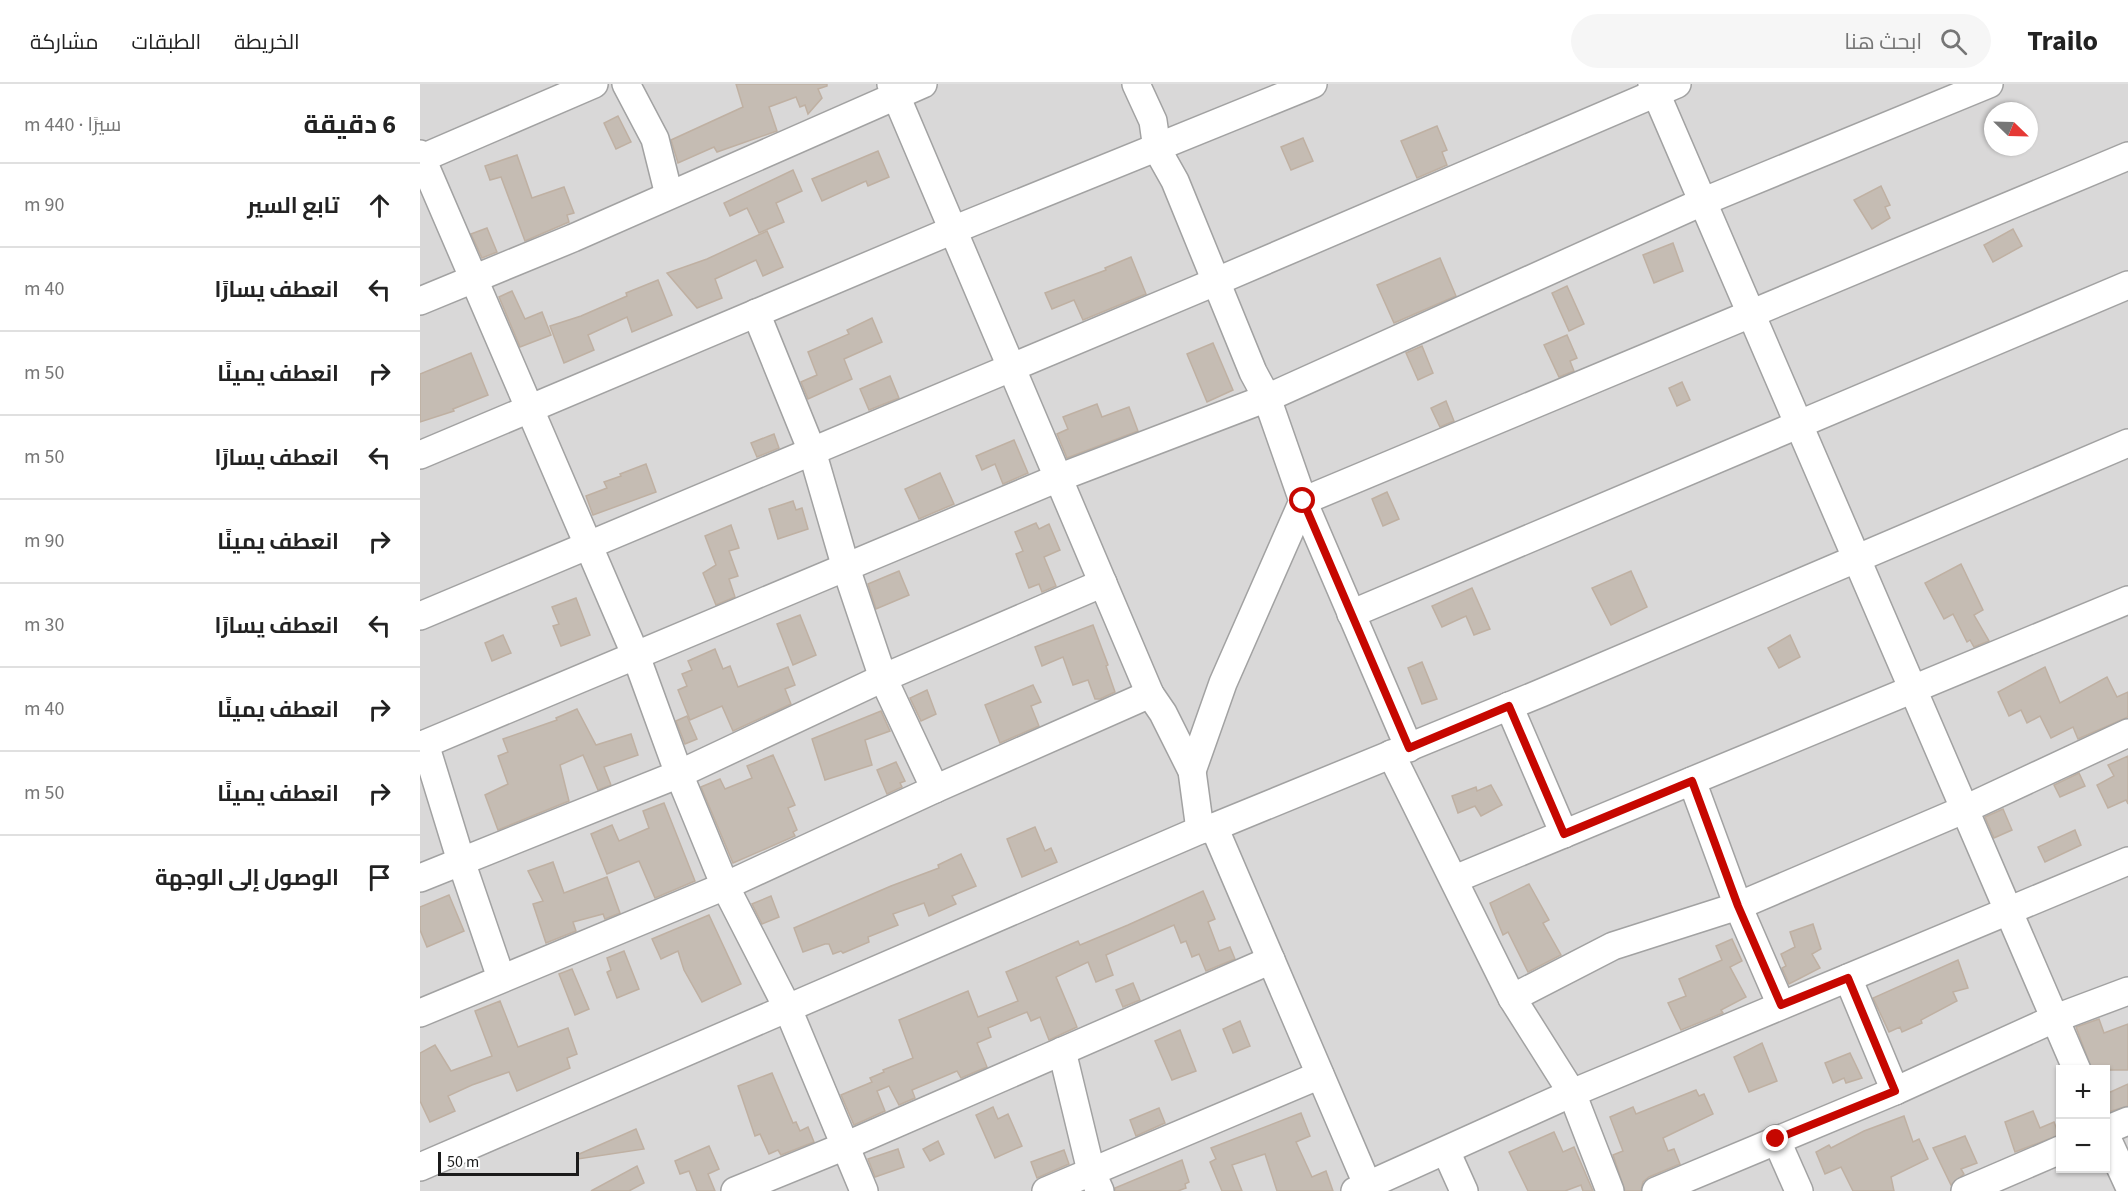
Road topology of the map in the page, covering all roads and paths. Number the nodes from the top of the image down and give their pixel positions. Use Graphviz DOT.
graph roads {
  1 [pos="594,84"];
  2 [pos="626,84"];
  3 [pos="923,84"];
  4 [pos="1136,84"];
  5 [pos="1313,84"];
  6 [pos="1989,84"];
  7 [pos="1662,87"];
  8 [pos="893,90"];
  9 [pos="1157,149"];
  10 [pos="2128,156"];
  11 [pos="421,157"];
  12 [pos="669,195"];
  13 [pos="1702,202"];
  14 [pos="953,230"];
  15 [pos="473,277"];
  16 [pos="1215,282"];
  17 [pos="2128,285"];
  18 [pos="420,301"];
  19 [pos="756,312"];
  20 [pos="1750,314"];
  21 [pos="1011,367"];
  22 [pos="1267,398"];
  23 [pos="529,408"];
  24 [pos="1798,425"];
  25 [pos="2128,443"];
  26 [pos="812,451"];
  27 [pos="420,455"];
  28 [pos="1058,478"];
  29 [pos="1303,501"];
  30 [pos="588,544"];
  31 [pos="1855,559"];
  32 [pos="846,568"];
  33 [pos="1103,583"];
  34 [pos="2128,600"];
  35 [pos="1351,614"];
  36 [pos="420,616"];
  37 [pos="636,656"];
  38 [pos="883,678"];
  39 [pos="1912,689"];
  40 [pos="1150,694"];
  41 [pos="1509,706"];
  42 [pos="2128,733"];
  43 [pos="422,745"];
  44 [pos="1400,751"];
  45 [pos="1192,771"];
  46 [pos="679,774"];
  47 [pos="1692,781"];
  48 [pos="934,789"];
  49 [pos="1963,810"];
  50 [pos="1207,828"];
  51 [pos="1564,834"];
  52 [pos="460,861"];
  53 [pos="2128,861"];
  54 [pos="420,878"];
  55 [pos="1455,879"];
  56 [pos="725,886"];
  57 [pos="1738,906"];
  58 [pos="2009,910"];
  59 [pos="1271,960"];
  60 [pos="501,978"];
  61 [pos="1848,978"];
  62 [pos="2128,991"];
  63 [pos="1512,998"];
  64 [pos="1781,1005"];
  65 [pos="788,1009"];
  66 [pos="420,1013"];
  67 [pos="2056,1018"];
  68 [pos="1062,1051"];
  69 [pos="2076,1065"];
  70 [pos="1320,1075"];
  71 [pos="1895,1091"];
  72 [pos="1572,1093"];
  73 [pos="2128,1121"];
  74 [pos="2110,1128"];
  75 [pos="1776,1139"];
  76 [pos="2110,1145"];
  77 [pos="845,1146"];
  78 [pos="1446,1151"];
  79 [pos="2056,1152"];
  80 [pos="420,1167"];
  81 [pos="1096,1181"];
  82 [pos="2128,1184"];
  83 [pos="1364,1189"];
  84 [pos="735,1191"];
  85 [pos="864,1191"];
  86 [pos="1046,1191"];
  87 [pos="1464,1191"];
  88 [pos="1611,1191"];
  89 [pos="1656,1191"];
  90 [pos="1799,1191"];
  91 [pos="1965,1191"];
  1 -- 11 [label="street"];
  2 -- 12 [label="street"];
  3 -- 8 [label="street"];
  4 -- 9 [label="street"];
  5 -- 9 [label="street"];
  6 -- 13 [label="street"];
  7 -- 13 [label="street"];
  7 -- 16 [label="street"];
  8 -- 12 [label="street"];
  8 -- 14 [label="street"];
  9 -- 14 [label="street"];
  9 -- 16 [label="street"];
  10 -- 20 [label="street"];
  11 -- 15 [label="street"];
  12 -- 15 [label="street"];
  13 -- 20 [label="street"];
  13 -- 22 [label="street"];
  14 -- 19 [label="street"];
  14 -- 21 [label="street"];
  15 -- 18 [label="street"];
  15 -- 23 [label="street"];
  16 -- 21 [label="street"];
  16 -- 22 [label="street"];
  17 -- 24 [label="street"];
  19 -- 23 [label="street"];
  19 -- 26 [label="street"];
  20 -- 24 [label="street"];
  20 -- 29 [label="street"];
  21 -- 26 [label="street"];
  21 -- 28 [label="street"];
  22 -- 28 [label="street"];
  22 -- 29 [label="street"];
  23 -- 27 [label="street"];
  23 -- 30 [label="street"];
  24 -- 31 [label="street"];
  24 -- 35 [label="street"];
  25 -- 31 [label="street"];
  26 -- 30 [label="street"];
  26 -- 32 [label="street"];
  28 -- 32 [label="street"];
  28 -- 33 [label="street"];
  29 -- 35 [label="street"];
  29 -- 45 [label="street"];
  30 -- 36 [label="street"];
  30 -- 37 [label="street"];
  31 -- 39 [label="street"];
  31 -- 41 [label="street"];
  32 -- 37 [label="street"];
  32 -- 38 [label="street"];
  33 -- 38 [label="street"];
  33 -- 40 [label="street"];
  34 -- 39 [label="street"];
  35 -- 44 [label="street"];
  37 -- 43 [label="street"];
  37 -- 46 [label="street"];
  38 -- 46 [label="street"];
  38 -- 48 [label="street"];
  39 -- 47 [label="street"];
  39 -- 49 [label="street"];
  40 -- 45 [label="street"];
  40 -- 48 [label="street"];
  41 -- 44 [label="street"];
  41 -- 51 [label="street"];
  42 -- 49 [label="street"];
  43 -- 52 [label="street"];
  44 -- 50 [label="street"];
  44 -- 55 [label="street"];
  45 -- 50 [label="street"];
  46 -- 52 [label="street"];
  46 -- 56 [label="street"];
  47 -- 51 [label="street"];
  47 -- 57 [label="street"];
  48 -- 56 [label="street"];
  49 -- 57 [label="street"];
  49 -- 58 [label="street"];
  50 -- 59 [label="street"];
  50 -- 65 [label="street"];
  51 -- 55 [label="street"];
  52 -- 54 [label="street"];
  52 -- 60 [label="street"];
  53 -- 58 [label="street"];
  55 -- 63 [label="street"];
  56 -- 60 [label="street"];
  56 -- 65 [label="street"];
  57 -- 63 [label="street"];
  57 -- 64 [label="street"];
  58 -- 61 [label="street"];
  58 -- 67 [label="street"];
  59 -- 68 [label="street"];
  59 -- 70 [label="street"];
  60 -- 66 [label="street"];
  61 -- 64 [label="street"];
  61 -- 71 [label="street"];
  62 -- 67 [label="street"];
  63 -- 72 [label="street"];
  64 -- 72 [label="street"];
  65 -- 77 [label="street"];
  65 -- 80 [label="street"];
  67 -- 69 [label="street"];
  67 -- 71 [label="street"];
  68 -- 77 [label="street"];
  68 -- 81 [label="street"];
  70 -- 81 [label="street"];
  70 -- 83 [label="street"];
  71 -- 75 [label="street"];
  72 -- 78 [label="street"];
  72 -- 88 [label="street"];
  73 -- 74 [label="street"];
  75 -- 89 [label="street"];
  75 -- 90 [label="street"];
  76 -- 82 [label="street"];
  77 -- 84 [label="street"];
  77 -- 85 [label="street"];
  78 -- 83 [label="street"];
  78 -- 87 [label="street"];
  79 -- 91 [label="street"];
  81 -- 86 [label="street"];
}
